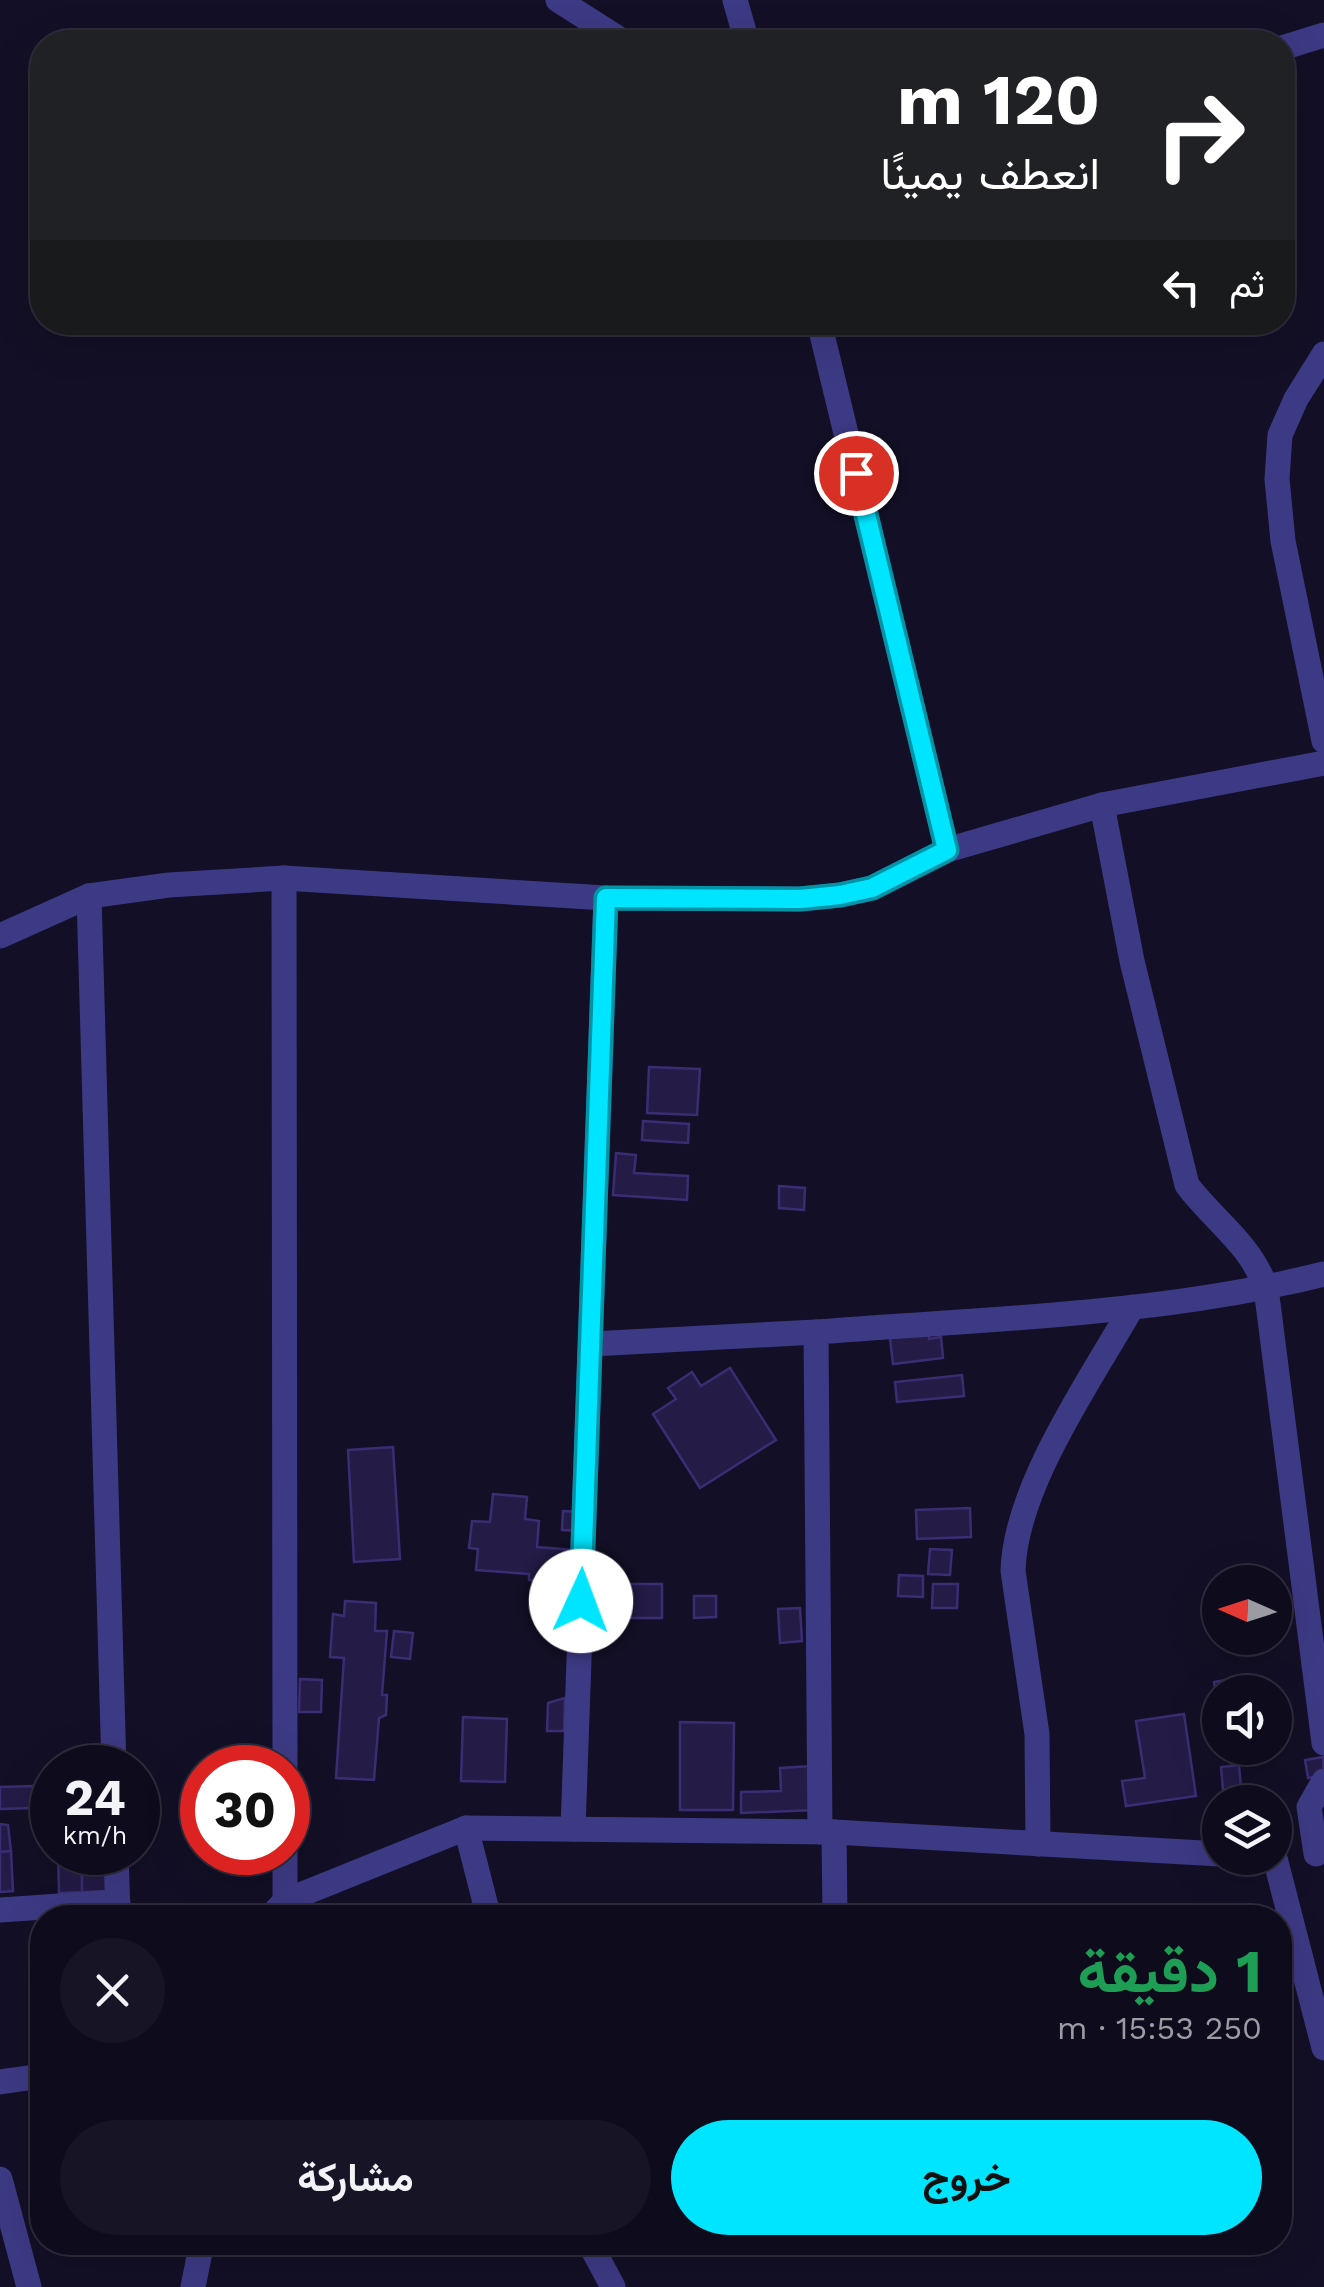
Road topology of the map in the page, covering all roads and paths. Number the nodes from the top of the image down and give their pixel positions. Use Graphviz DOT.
graph roads {
  1 [pos="558,0"];
  2 [pos="735,0"];
  3 [pos="605,30"];
  4 [pos="744,30"];
  5 [pos="1324,34"];
  6 [pos="1295,44"];
  7 [pos="822,335"];
  8 [pos="1324,354"];
  9 [pos="1324,741"];
  10 [pos="1324,763"];
  11 [pos="1102,805"];
  12 [pos="947,850"];
  13 [pos="284,878"];
  14 [pos="89,896"];
  15 [pos="606,898"];
  16 [pos="0,936"];
  17 [pos="1324,1274"];
  18 [pos="1266,1288"];
  19 [pos="1132,1308"];
  20 [pos="816,1332"];
  21 [pos="592,1344"];
  22 [pos="1324,1743"];
  23 [pos="113,1745"];
  24 [pos="285,1745"];
  25 [pos="1324,1781"];
  26 [pos="466,1828"];
  27 [pos="573,1829"];
  28 [pos="827,1832"];
  29 [pos="1038,1844"];
  30 [pos="1202,1853"];
  31 [pos="1320,1853"];
  32 [pos="1292,1855"];
  33 [pos="117,1875"];
  34 [pos="282,1875"];
  35 [pos="1280,1875"];
  36 [pos="118,1905"];
  37 [pos="278,1905"];
  38 [pos="286,1905"];
  39 [pos="486,1905"];
  40 [pos="833,1905"];
  41 [pos="1287,1905"];
  42 [pos="0,1910"];
  43 [pos="30,1910"];
  44 [pos="1292,1923"];
  45 [pos="1324,2048"];
  46 [pos="30,2078"];
  47 [pos="0,2082"];
  48 [pos="0,2178"];
  49 [pos="199,2255"];
  50 [pos="597,2255"];
  51 [pos="10,2256"];
  52 [pos="28,2287"];
  53 [pos="193,2287"];
  54 [pos="613,2287"];
  1 -- 3 [label="street"];
  2 -- 4 [label="street"];
  5 -- 6 [label="street"];
  7 -- 12 [label="street"];
  8 -- 9 [label="street"];
  10 -- 11 [label="street"];
  11 -- 12 [label="street"];
  11 -- 18 [label="street"];
  12 -- 15 [label="street"];
  13 -- 14 [label="street"];
  13 -- 15 [label="street"];
  13 -- 24 [label="street"];
  14 -- 16 [label="street"];
  14 -- 23 [label="street"];
  15 -- 21 [label="street"];
  17 -- 18 [label="street"];
  18 -- 19 [label="street"];
  18 -- 22 [label="street"];
  19 -- 20 [label="street"];
  19 -- 29 [label="street"];
  20 -- 21 [label="street"];
  20 -- 28 [label="street"];
  21 -- 27 [label="street"];
  25 -- 31 [label="street"];
  26 -- 27 [label="street"];
  26 -- 38 [label="street"];
  26 -- 39 [label="street"];
  27 -- 28 [label="street"];
  28 -- 29 [label="street"];
  28 -- 40 [label="street"];
  29 -- 30 [label="street"];
  31 -- 32 [label="street"];
  33 -- 36 [label="street"];
  34 -- 37 [label="street"];
  35 -- 41 [label="street"];
  42 -- 43 [label="street"];
  44 -- 45 [label="street"];
  46 -- 47 [label="street"];
  48 -- 51 [label="street"];
  49 -- 53 [label="street"];
  50 -- 54 [label="street"];
  51 -- 52 [label="street"];
}
